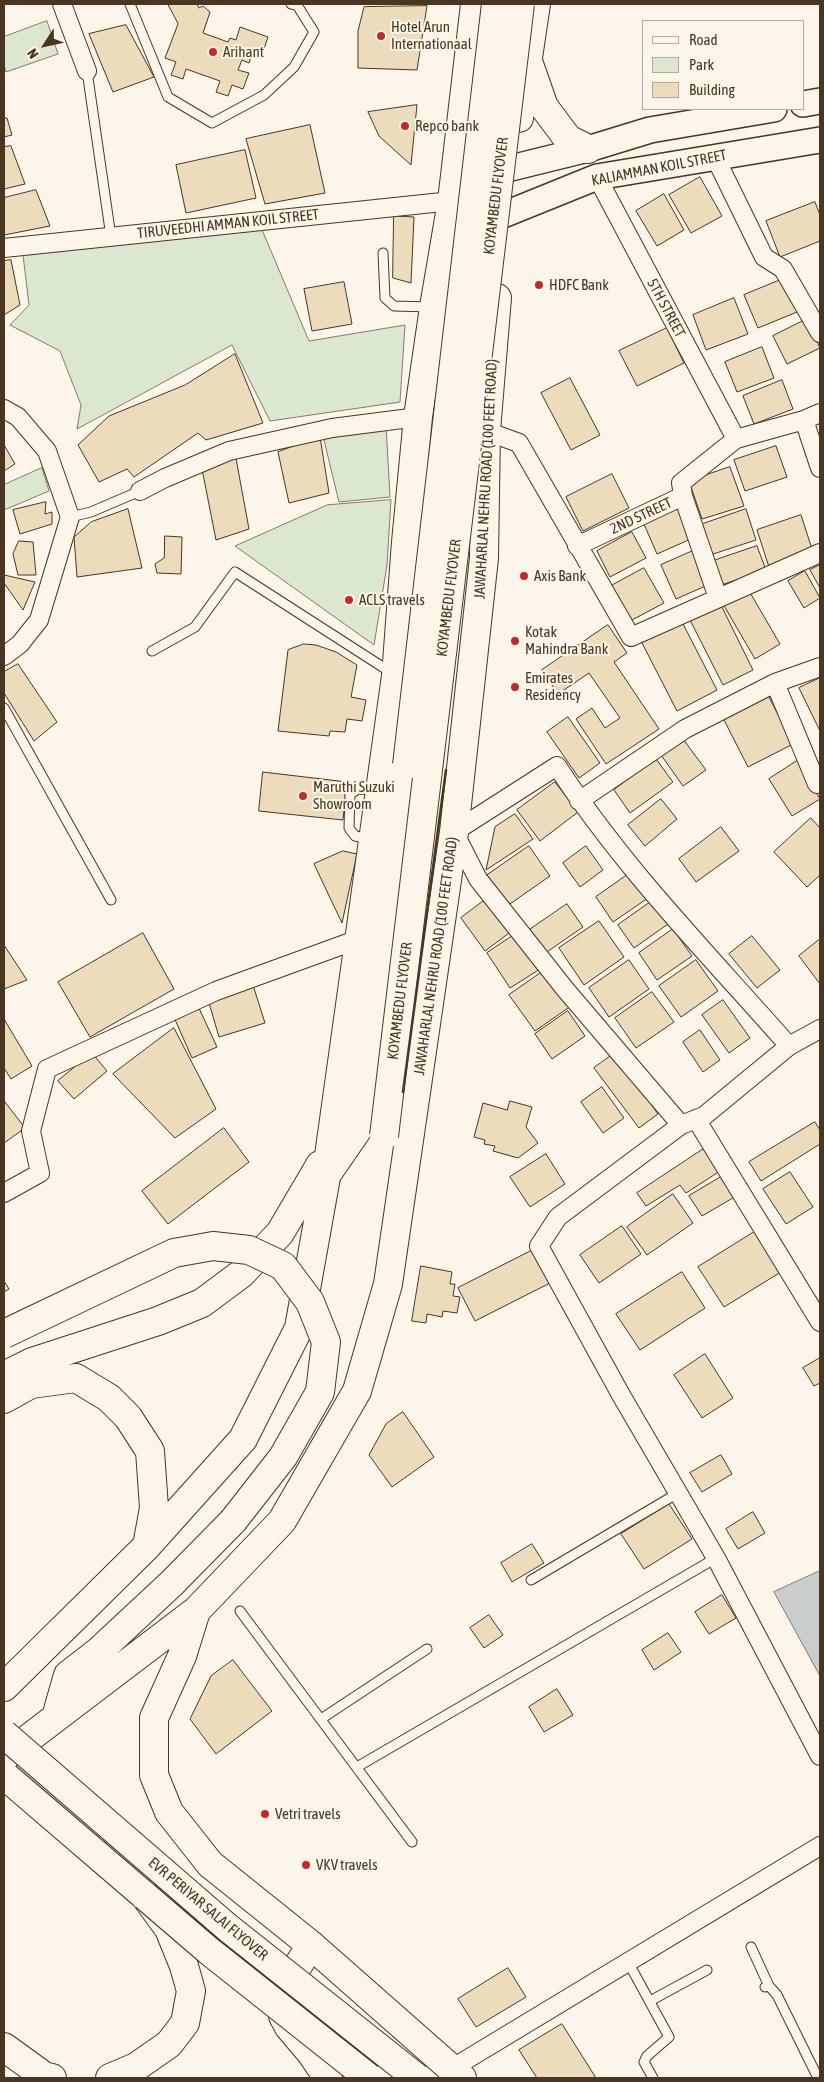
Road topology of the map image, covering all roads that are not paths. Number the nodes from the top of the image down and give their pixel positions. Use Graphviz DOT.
graph roads {
  1 [pos="62,4"];
  2 [pos="130,4"];
  3 [pos="291,4"];
  4 [pos="474,4"];
  5 [pos="496,4"];
  6 [pos="520,4"];
  7 [pos="536,4"];
  8 [pos="528,60"];
  9 [pos="87,71"];
  10 [pos="820,101"];
  11 [pos="804,104"];
  12 [pos="768,110"];
  13 [pos="820,140"];
  14 [pos="588,149"];
  15 [pos="715,157"];
  16 [pos="511,168"];
  17 [pos="597,177"];
  18 [pos="452,201"];
  19 [pos="503,215"];
  20 [pos="111,236"];
  21 [pos="4,248"];
  22 [pos="384,253"];
  23 [pos="434,307"];
  24 [pos="820,333"];
  25 [pos="4,410"];
  26 [pos="820,412"];
  27 [pos="418,417"];
  28 [pos="804,420"];
  29 [pos="486,431"];
  30 [pos="736,438"];
  31 [pos="820,468"];
  32 [pos="140,491"];
  33 [pos="683,496"];
  34 [pos="70,517"];
  35 [pos="406,542"];
  36 [pos="577,546"];
  37 [pos="820,553"];
  38 [pos="484,558"];
  39 [pos="718,598"];
  40 [pos="152,651"];
  41 [pos="4,656"];
  42 [pos="820,667"];
  43 [pos="396,676"];
  44 [pos="775,683"];
  45 [pos="4,708"];
  46 [pos="817,784"];
  47 [pos="579,801"];
  48 [pos="454,832"];
  49 [pos="111,900"];
  50 [pos="359,939"];
  51 [pos="820,1028"];
  52 [pos="789,1046"];
  53 [pos="688,1122"];
  54 [pos="330,1146"];
  55 [pos="326,1177"];
  56 [pos="401,1191"];
  57 [pos="4,1193"];
  58 [pos="820,1322"];
  59 [pos="4,1334"];
  60 [pos="4,1376"];
  61 [pos="4,1398"];
  62 [pos="678,1493"];
  63 [pos="147,1546"];
  64 [pos="716,1558"];
  65 [pos="531,1580"];
  66 [pos="196,1611"];
  67 [pos="240,1611"];
  68 [pos="427,1649"];
  69 [pos="4,1687"];
  70 [pos="56,1717"];
  71 [pos="321,1719"];
  72 [pos="4,1734"];
  73 [pos="820,1756"];
  74 [pos="4,1757"];
  75 [pos="357,1767"];
  76 [pos="4,1775"];
  77 [pos="412,1842"];
  78 [pos="820,1846"];
  79 [pos="144,1896"];
  80 [pos="311,1945"];
  81 [pos="751,1947"];
  82 [pos="628,1962"];
  83 [pos="708,1970"];
  84 [pos="650,2001"];
  85 [pos="4,2047"];
  86 [pos="457,2074"];
  87 [pos="52,2078"];
  88 [pos="110,2078"];
  89 [pos="328,2078"];
  90 [pos="369,2078"];
  91 [pos="417,2078"];
  92 [pos="653,2078"];
  93 [pos="818,2078"];
  1 -- 9 [label="street"];
  2 -- 3 [label="lane"];
  4 -- 18 [label="main road"];
  5 -- 55 [label="main road, KOYAMBEDU FLYOVER, bridge"];
  6 -- 56 [label="main road, KOYAMBEDU FLYOVER, bridge"];
  7 -- 8 [label="main road, JAWAHARLAL NEHRU ROAD (100 FEET ROAD)"];
  8 -- 14 [label="main road"];
  8 -- 16 [label="main road, JAWAHARLAL NEHRU ROAD (100 FEET ROAD)"];
  9 -- 20 [label="lane"];
  10 -- 11 [label="main road"];
  12 -- 14 [label="main road"];
  13 -- 15 [label="main road, KALIAMMAN KOIL STREET"];
  14 -- 16 [label="main road"];
  15 -- 17 [label="main road, KALIAMMAN KOIL STREET"];
  15 -- 24 [label="street"];
  16 -- 19 [label="main road, JAWAHARLAL NEHRU ROAD (100 FEET ROAD)"];
  17 -- 19 [label="main road, KALIAMMAN KOIL STREET"];
  17 -- 30 [label="street, 5TH STREET"];
  18 -- 20 [label="street, TIRUVEEDHI AMMAN KOIL STREET"];
  18 -- 23 [label="main road"];
  19 -- 29 [label="main road, JAWAHARLAL NEHRU ROAD (100 FEET ROAD)"];
  20 -- 21 [label="street, TIRUVEEDHI AMMAN KOIL STREET"];
  22 -- 23 [label="lane"];
  23 -- 27 [label="main road"];
  25 -- 34 [label="street"];
  26 -- 28 [label="street"];
  27 -- 32 [label="street"];
  27 -- 35 [label="main road"];
  28 -- 30 [label="street"];
  28 -- 31 [label="street"];
  29 -- 36 [label="street"];
  29 -- 38 [label="main road, JAWAHARLAL NEHRU ROAD (100 FEET ROAD)"];
  30 -- 33 [label="street, 2ND STREET"];
  32 -- 34 [label="lane"];
  33 -- 36 [label="street, 2ND STREET"];
  33 -- 39 [label="street"];
  34 -- 41 [label="street"];
  35 -- 38 [label="main road"];
  35 -- 43 [label="main road"];
  36 -- 39 [label="street"];
  37 -- 39 [label="street"];
  38 -- 48 [label="main road, JAWAHARLAL NEHRU ROAD (100 FEET ROAD)"];
  40 -- 43 [label="lane"];
  42 -- 44 [label="street"];
  43 -- 50 [label="main road"];
  44 -- 46 [label="street"];
  44 -- 47 [label="street"];
  45 -- 49 [label="lane"];
  47 -- 48 [label="street"];
  47 -- 52 [label="street"];
  48 -- 53 [label="street"];
  48 -- 56 [label="main road, JAWAHARLAL NEHRU ROAD (100 FEET ROAD)"];
  50 -- 54 [label="main road"];
  50 -- 57 [label="street"];
  51 -- 52 [label="street"];
  52 -- 53 [label="street"];
  53 -- 58 [label="street"];
  53 -- 62 [label="street"];
  54 -- 55 [label="main road"];
  54 -- 60 [label="main road"];
  55 -- 63 [label="main road"];
  56 -- 66 [label="main road, JAWAHARLAL NEHRU ROAD (100 FEET ROAD)"];
  59 -- 70 [label="main road, bridge"];
  61 -- 63 [label="main road"];
  62 -- 64 [label="street"];
  62 -- 65 [label="lane"];
  63 -- 69 [label="main road"];
  64 -- 73 [label="street"];
  64 -- 75 [label="lane"];
  66 -- 70 [label="main road, JAWAHARLAL NEHRU ROAD (100 FEET ROAD)"];
  66 -- 80 [label="main road"];
  67 -- 71 [label="lane"];
  68 -- 71 [label="lane"];
  70 -- 74 [label="main road, JAWAHARLAL NEHRU ROAD (100 FEET ROAD)"];
  71 -- 75 [label="lane"];
  72 -- 91 [label="main road, EVR PERIYAR SALAI FLYOVER, bridge"];
  75 -- 77 [label="lane"];
  76 -- 79 [label="main road, EVR PERIYAR SALAI FLYOVER"];
  78 -- 82 [label="street"];
  79 -- 88 [label="main road, bridge"];
  79 -- 90 [label="main road, EVR PERIYAR SALAI FLYOVER, bridge"];
  80 -- 86 [label="main road"];
  80 -- 89 [label="main road"];
  81 -- 93 [label="lane"];
  82 -- 84 [label="lane"];
  82 -- 86 [label="street"];
  83 -- 84 [label="lane"];
  84 -- 92 [label="lane"];
  85 -- 87 [label="main road"];
}
